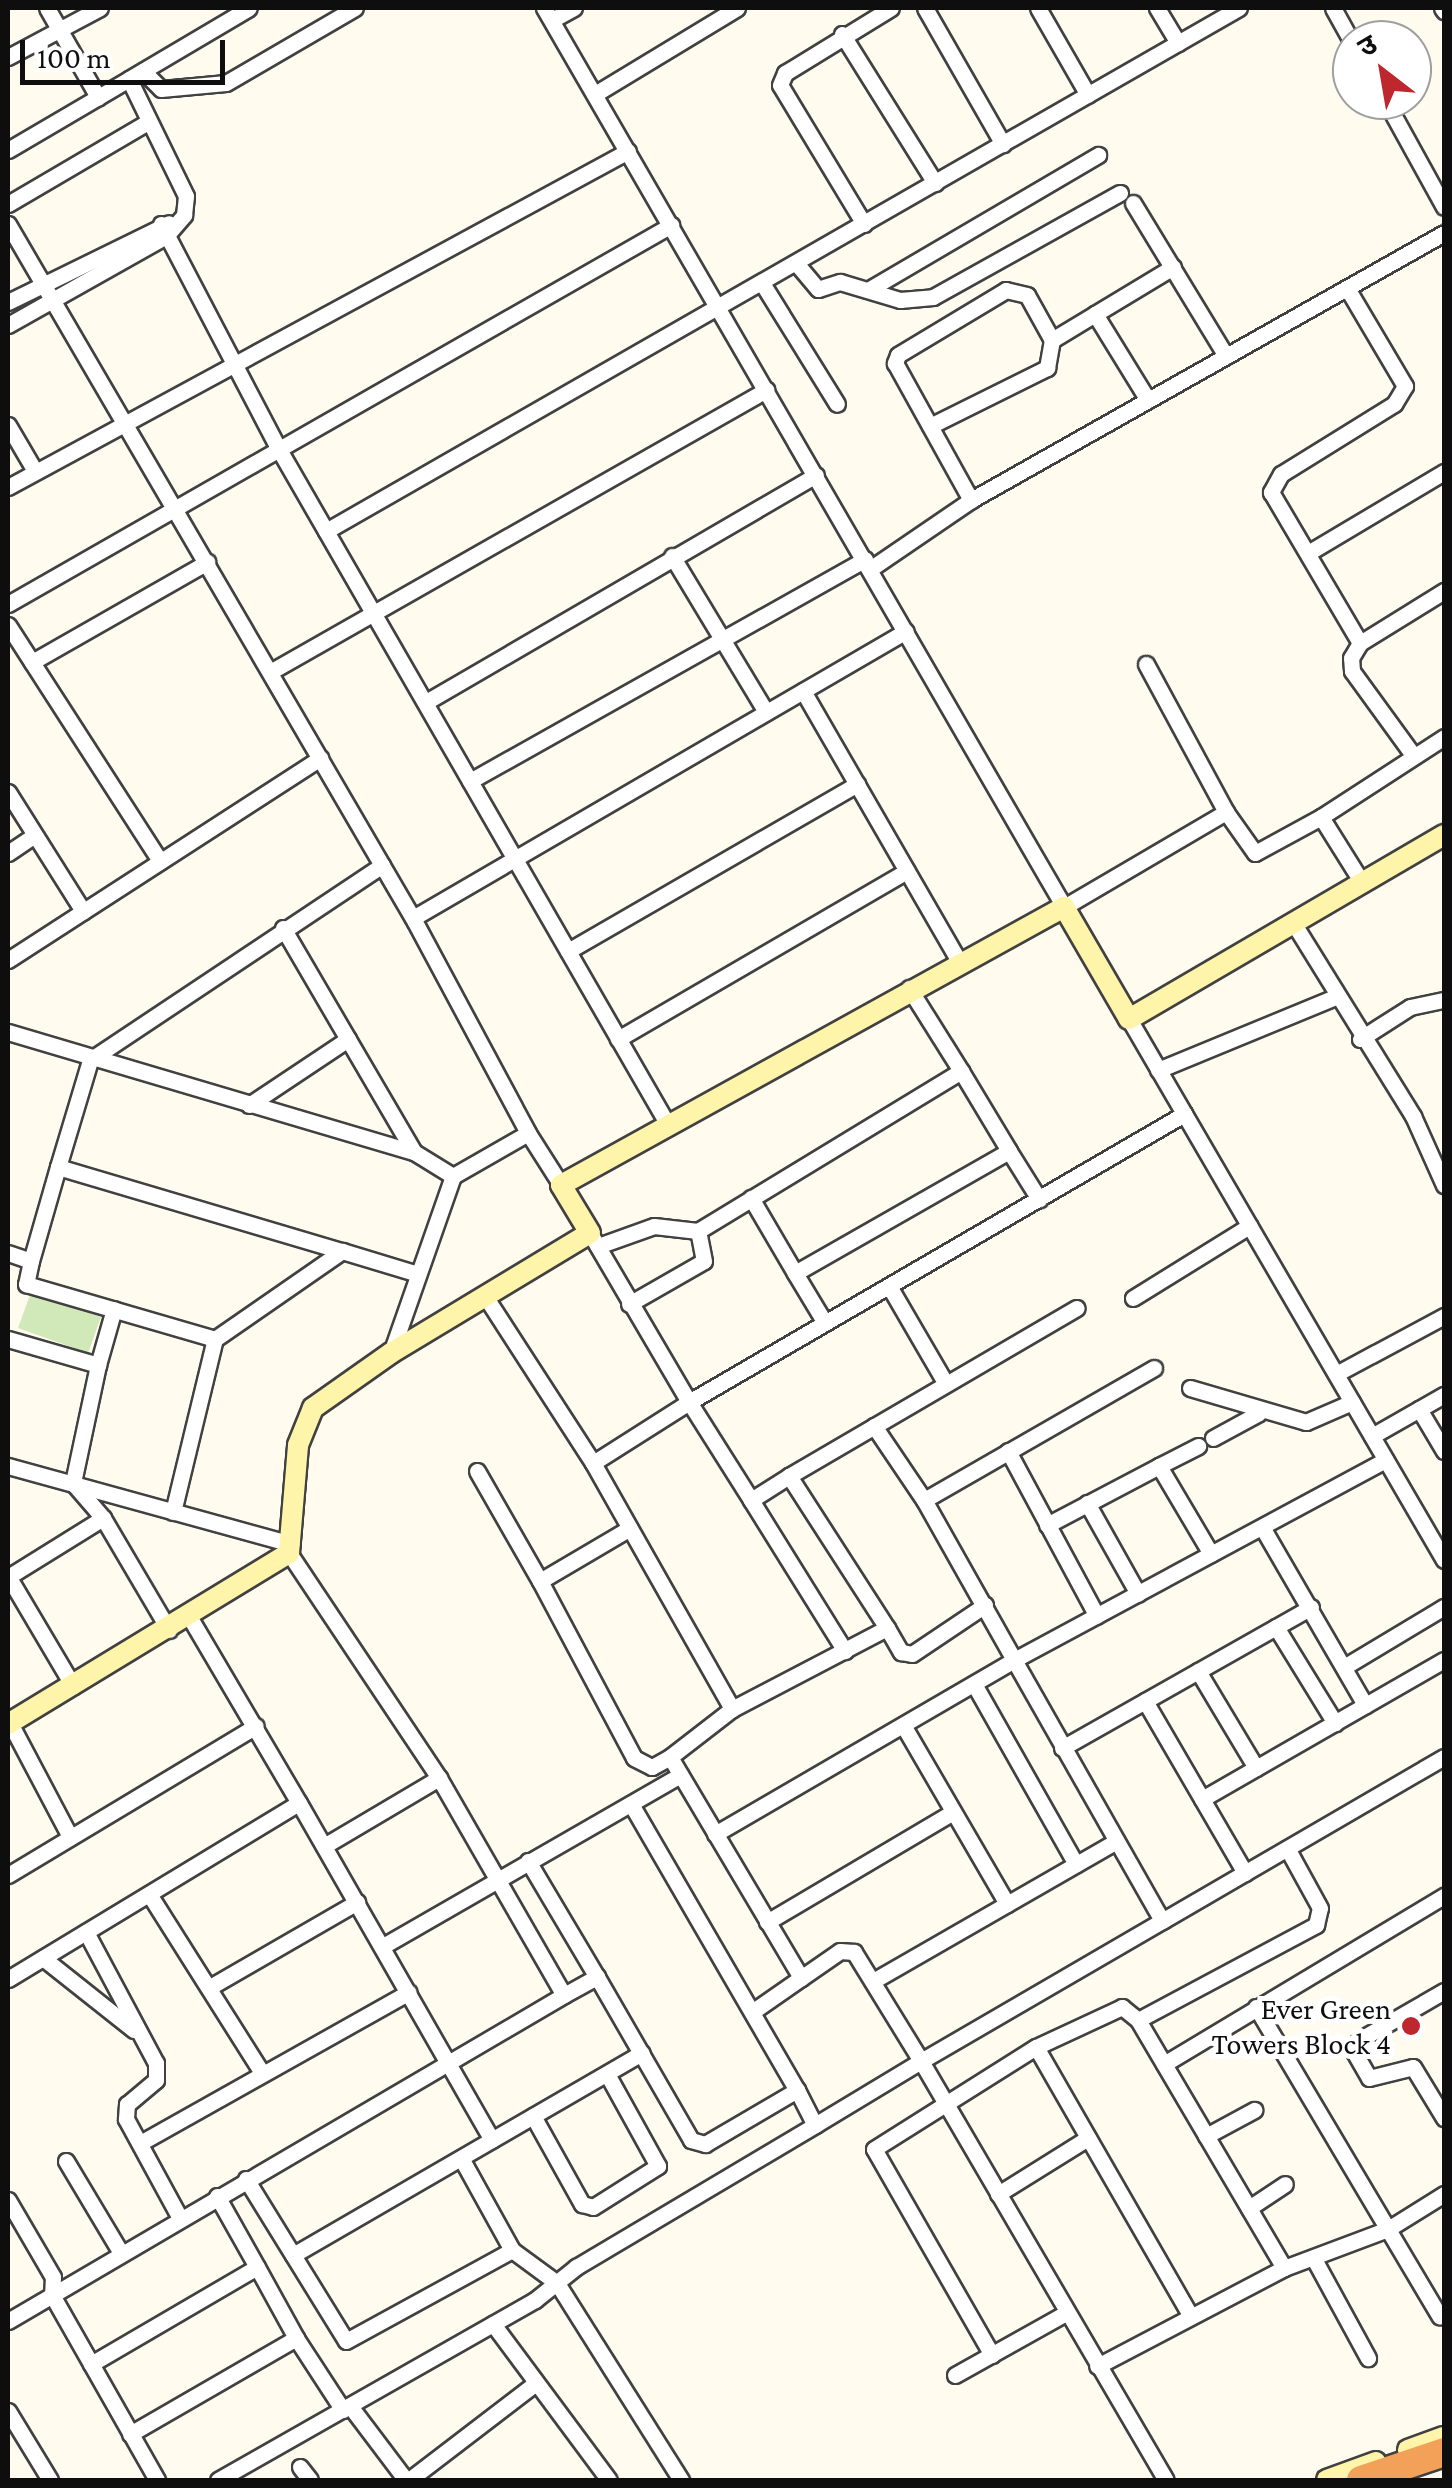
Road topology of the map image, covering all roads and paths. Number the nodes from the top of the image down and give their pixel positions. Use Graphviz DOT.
graph roads {
  1 [pos="47,8"];
  2 [pos="100,8"];
  3 [pos="248,8"];
  4 [pos="355,8"];
  5 [pos="574,8"];
  6 [pos="737,8"];
  7 [pos="891,8"];
  8 [pos="925,8"];
  9 [pos="1038,8"];
  10 [pos="1157,8"];
  11 [pos="1239,8"];
  12 [pos="548,14"];
  13 [pos="60,30"];
  14 [pos="842,34"];
  15 [pos="1178,42"];
  16 [pos="8,57"];
  17 [pos="136,75"];
  18 [pos="594,94"];
  19 [pos="1088,94"];
  20 [pos="98,97"];
  21 [pos="1395,120"];
  22 [pos="148,122"];
  23 [pos="1003,144"];
  24 [pos="8,150"];
  25 [pos="628,151"];
  26 [pos="1098,155"];
  27 [pos="935,183"];
  28 [pos="8,204"];
  29 [pos="1444,207"];
  30 [pos="8,224"];
  31 [pos="864,224"];
  32 [pos="670,225"];
  33 [pos="168,228"];
  34 [pos="1444,233"];
  35 [pos="796,263"];
  36 [pos="1173,267"];
  37 [pos="44,282"];
  38 [pos="762,283"];
  39 [pos="1348,288"];
  40 [pos="868,290"];
  41 [pos="54,298"];
  42 [pos="8,302"];
  43 [pos="719,308"];
  44 [pos="1095,314"];
  45 [pos="8,324"];
  46 [pos="1052,340"];
  47 [pos="1226,356"];
  48 [pos="230,362"];
  49 [pos="766,390"];
  50 [pos="1148,400"];
  51 [pos="837,404"];
  52 [pos="127,419"];
  53 [pos="8,425"];
  54 [pos="930,426"];
  55 [pos="277,446"];
  56 [pos="35,471"];
  57 [pos="1444,472"];
  58 [pos="816,474"];
  59 [pos="8,487"];
  60 [pos="970,500"];
  61 [pos="172,506"];
  62 [pos="326,532"];
  63 [pos="1308,553"];
  64 [pos="672,556"];
  65 [pos="207,562"];
  66 [pos="868,564"];
  67 [pos="1444,591"];
  68 [pos="8,604"];
  69 [pos="374,616"];
  70 [pos="8,625"];
  71 [pos="906,631"];
  72 [pos="722,640"];
  73 [pos="1360,643"];
  74 [pos="32,662"];
  75 [pos="1146,664"];
  76 [pos="270,672"];
  77 [pos="803,691"];
  78 [pos="426,702"];
  79 [pos="766,712"];
  80 [pos="1444,737"];
  81 [pos="1413,755"];
  82 [pos="320,758"];
  83 [pos="470,782"];
  84 [pos="857,784"];
  85 [pos="8,792"];
  86 [pos="1226,812"];
  87 [pos="1322,817"];
  88 [pos="35,835"];
  89 [pos="1444,835"];
  90 [pos="8,854"];
  91 [pos="514,858"];
  92 [pos="160,861"];
  93 [pos="382,865"];
  94 [pos="907,871"];
  95 [pos="1363,884"];
  96 [pos="1064,907"];
  97 [pos="83,911"];
  98 [pos="413,918"];
  99 [pos="1294,924"];
  100 [pos="283,928"];
  101 [pos="568,951"];
  102 [pos="8,960"];
  103 [pos="958,960"];
  104 [pos="909,988"];
  105 [pos="1335,997"];
  106 [pos="1444,1000"];
  107 [pos="1129,1019"];
  108 [pos="8,1032"];
  109 [pos="1360,1038"];
  110 [pos="618,1039"];
  111 [pos="348,1040"];
  112 [pos="90,1060"];
  113 [pos="1158,1070"];
  114 [pos="961,1071"];
  115 [pos="249,1104"];
  116 [pos="1184,1114"];
  117 [pos="668,1125"];
  118 [pos="528,1133"];
  119 [pos="1009,1151"];
  120 [pos="414,1152"];
  121 [pos="58,1166"];
  122 [pos="454,1176"];
  123 [pos="561,1185"];
  124 [pos="1444,1185"];
  125 [pos="752,1198"];
  126 [pos="1039,1199"];
  127 [pos="1249,1226"];
  128 [pos="698,1231"];
  129 [pos="594,1240"];
  130 [pos="342,1251"];
  131 [pos="8,1254"];
  132 [pos="31,1260"];
  133 [pos="795,1273"];
  134 [pos="418,1274"];
  135 [pos="889,1286"];
  136 [pos="485,1296"];
  137 [pos="1133,1298"];
  138 [pos="629,1304"];
  139 [pos="1077,1308"];
  140 [pos="114,1309"];
  141 [pos="1444,1316"];
  142 [pos="825,1323"];
  143 [pos="8,1339"];
  144 [pos="214,1339"];
  145 [pos="391,1353"];
  146 [pos="98,1365"];
  147 [pos="1154,1368"];
  148 [pos="1336,1374"];
  149 [pos="946,1384"];
  150 [pos="1190,1388"];
  151 [pos="1444,1395"];
  152 [pos="690,1402"];
  153 [pos="1352,1402"];
  154 [pos="1420,1409"];
  155 [pos="1259,1413"];
  156 [pos="874,1426"];
  157 [pos="1372,1436"];
  158 [pos="1008,1451"];
  159 [pos="1444,1451"];
  160 [pos="1386,1460"];
  161 [pos="593,1463"];
  162 [pos="8,1466"];
  163 [pos="1159,1466"];
  164 [pos="477,1471"];
  165 [pos="789,1476"];
  166 [pos="73,1483"];
  167 [pos="751,1500"];
  168 [pos="924,1500"];
  169 [pos="1088,1503"];
  170 [pos="172,1512"];
  171 [pos="103,1518"];
  172 [pos="1048,1525"];
  173 [pos="1262,1527"];
  174 [pos="630,1528"];
  175 [pos="290,1548"];
  176 [pos="1212,1554"];
  177 [pos="1444,1560"];
  178 [pos="8,1576"];
  179 [pos="540,1581"];
  180 [pos="1138,1594"];
  181 [pos="985,1605"];
  182 [pos="1311,1607"];
  183 [pos="1444,1607"];
  184 [pos="1097,1616"];
  185 [pos="190,1618"];
  186 [pos="1276,1627"];
  187 [pos="887,1628"];
  188 [pos="169,1630"];
  189 [pos="845,1651"];
  190 [pos="1014,1660"];
  191 [pos="1444,1660"];
  192 [pos="1344,1667"];
  193 [pos="1198,1671"];
  194 [pos="974,1684"];
  195 [pos="73,1686"];
  196 [pos="1145,1701"];
  197 [pos="1365,1705"];
  198 [pos="732,1709"];
  199 [pos="1334,1723"];
  200 [pos="9,1724"];
  201 [pos="903,1725"];
  202 [pos="256,1726"];
  203 [pos="1062,1748"];
  204 [pos="670,1757"];
  205 [pos="1444,1757"];
  206 [pos="1256,1768"];
  207 [pos="680,1774"];
  208 [pos="440,1778"];
  209 [pos="1202,1800"];
  210 [pos="300,1803"];
  211 [pos="631,1804"];
  212 [pos="953,1812"];
  213 [pos="715,1834"];
  214 [pos="70,1836"];
  215 [pos="1114,1842"];
  216 [pos="324,1846"];
  217 [pos="1288,1848"];
  218 [pos="528,1861"];
  219 [pos="1076,1864"];
  220 [pos="1244,1873"];
  221 [pos="8,1875"];
  222 [pos="498,1877"];
  223 [pos="149,1894"];
  224 [pos="1444,1896"];
  225 [pos="357,1902"];
  226 [pos="1007,1904"];
  227 [pos="1162,1921"];
  228 [pos="767,1922"];
  229 [pos="86,1932"];
  230 [pos="382,1946"];
  231 [pos="43,1958"];
  232 [pos="598,1977"];
  233 [pos="801,1978"];
  234 [pos="8,1980"];
  235 [pos="873,1981"];
  236 [pos="210,1987"];
  237 [pos="1444,1991"];
  238 [pos="409,1992"];
  239 [pos="564,1996"];
  240 [pos="1256,2006"];
  241 [pos="752,2012"];
  242 [pos="1138,2020"];
  243 [pos="142,2036"];
  244 [pos="1036,2047"];
  245 [pos="642,2053"];
  246 [pos="922,2061"];
  247 [pos="449,2063"];
  248 [pos="1164,2064"];
  249 [pos="262,2074"];
  250 [pos="606,2074"];
  251 [pos="797,2090"];
  252 [pos="944,2100"];
  253 [pos="1442,2107"];
  254 [pos="1254,2110"];
  255 [pos="533,2116"];
  256 [pos="815,2125"];
  257 [pos="1206,2136"];
  258 [pos="1088,2138"];
  259 [pos="492,2140"];
  260 [pos="140,2143"];
  261 [pos="460,2158"];
  262 [pos="66,2161"];
  263 [pos="246,2178"];
  264 [pos="1286,2184"];
  265 [pos="998,2194"];
  266 [pos="1444,2194"];
  267 [pos="217,2196"];
  268 [pos="8,2200"];
  269 [pos="1249,2208"];
  270 [pos="180,2218"];
  271 [pos="1388,2229"];
  272 [pos="512,2250"];
  273 [pos="122,2253"];
  274 [pos="293,2255"];
  275 [pos="1314,2259"];
  276 [pos="257,2267"];
  277 [pos="1284,2268"];
  278 [pos="556,2282"];
  279 [pos="52,2295"];
  280 [pos="1066,2313"];
  281 [pos="1190,2316"];
  282 [pos="1440,2318"];
  283 [pos="8,2321"];
  284 [pos="493,2324"];
  285 [pos="296,2338"];
  286 [pos="992,2354"];
  287 [pos="1368,2358"];
  288 [pos="91,2364"];
  289 [pos="1096,2366"];
  290 [pos="956,2375"];
  291 [pos="536,2383"];
  292 [pos="346,2408"];
  293 [pos="8,2410"];
  294 [pos="130,2434"];
  295 [pos="1444,2437"];
  296 [pos="1444,2452"];
  297 [pos="223,2479"];
  298 [pos="677,2479"];
  299 [pos="50,2480"];
  300 [pos="157,2480"];
  301 [pos="408,2480"];
  302 [pos="608,2480"];
  303 [pos="1166,2480"];
  304 [pos="1327,2480"];
  305 [pos="1362,2480"];
  1 -- 13 [label="street"];
  2 -- 13 [label="street"];
  3 -- 17 [label="street"];
  4 -- 17 [label="street"];
  5 -- 12 [label="street"];
  6 -- 18 [label="street"];
  7 -- 14 [label="street"];
  8 -- 23 [label="street"];
  9 -- 19 [label="street"];
  10 -- 15 [label="street"];
  11 -- 15 [label="street"];
  12 -- 18 [label="street"];
  13 -- 16 [label="street"];
  13 -- 20 [label="street"];
  14 -- 27 [label="street"];
  14 -- 31 [label="street"];
  15 -- 19 [label="street"];
  17 -- 20 [label="street"];
  17 -- 22 [label="street"];
  18 -- 25 [label="street"];
  19 -- 23 [label="street"];
  20 -- 24 [label="street"];
  21 -- 29 [label="street"];
  22 -- 28 [label="street"];
  22 -- 33 [label="street"];
  23 -- 27 [label="street"];
  25 -- 32 [label="street"];
  25 -- 48 [label="street"];
  26 -- 40 [label="street"];
  27 -- 31 [label="street"];
  30 -- 37 [label="street"];
  31 -- 35 [label="street"];
  32 -- 43 [label="street"];
  32 -- 55 [label="street"];
  33 -- 37 [label="street"];
  33 -- 41 [label="street"];
  33 -- 48 [label="street"];
  34 -- 39 [label="street"];
  35 -- 38 [label="street"];
  35 -- 40 [label="street"];
  36 -- 40 [label="street"];
  36 -- 44 [label="street"];
  36 -- 47 [label="street"];
  37 -- 41 [label="street"];
  37 -- 42 [label="street"];
  38 -- 43 [label="street"];
  38 -- 51 [label="street"];
  39 -- 47 [label="street"];
  39 -- 63 [label="street"];
  41 -- 45 [label="street"];
  41 -- 52 [label="street"];
  43 -- 49 [label="street"];
  43 -- 62 [label="street"];
  44 -- 46 [label="street"];
  44 -- 50 [label="street"];
  46 -- 54 [label="street"];
  46 -- 54 [label="street"];
  47 -- 50 [label="street"];
  48 -- 52 [label="street"];
  48 -- 55 [label="street"];
  49 -- 58 [label="street"];
  49 -- 69 [label="street"];
  50 -- 60 [label="street"];
  52 -- 56 [label="street"];
  52 -- 61 [label="street"];
  53 -- 56 [label="street"];
  54 -- 60 [label="street"];
  55 -- 61 [label="street"];
  55 -- 62 [label="street"];
  56 -- 59 [label="street"];
  57 -- 63 [label="street"];
  58 -- 64 [label="street"];
  58 -- 66 [label="street"];
  60 -- 66 [label="street"];
  61 -- 65 [label="street"];
  61 -- 68 [label="street"];
  62 -- 69 [label="street"];
  63 -- 73 [label="street"];
  64 -- 72 [label="street"];
  64 -- 78 [label="street"];
  65 -- 74 [label="street"];
  65 -- 76 [label="street"];
  66 -- 71 [label="street"];
  66 -- 72 [label="street"];
  67 -- 73 [label="street"];
  69 -- 76 [label="street"];
  69 -- 78 [label="street"];
  70 -- 74 [label="street"];
  71 -- 77 [label="street"];
  71 -- 96 [label="street"];
  72 -- 79 [label="street"];
  72 -- 83 [label="street"];
  73 -- 81 [label="street"];
  74 -- 92 [label="street"];
  75 -- 86 [label="street"];
  76 -- 82 [label="street"];
  77 -- 79 [label="street"];
  77 -- 84 [label="street"];
  78 -- 83 [label="street"];
  79 -- 91 [label="street"];
  80 -- 81 [label="street"];
  81 -- 87 [label="street"];
  82 -- 92 [label="street"];
  82 -- 93 [label="street"];
  83 -- 91 [label="street"];
  84 -- 94 [label="street"];
  84 -- 101 [label="street"];
  85 -- 88 [label="street"];
  86 -- 87 [label="street"];
  86 -- 96 [label="street"];
  87 -- 95 [label="street"];
  88 -- 90 [label="street"];
  88 -- 97 [label="street"];
  89 -- 95 [label="street"];
  91 -- 98 [label="street"];
  91 -- 101 [label="street"];
  92 -- 97 [label="street"];
  93 -- 98 [label="street"];
  93 -- 100 [label="street"];
  94 -- 103 [label="street"];
  94 -- 110 [label="street"];
  95 -- 99 [label="street"];
  96 -- 103 [label="street"];
  96 -- 107 [label="street"];
  97 -- 102 [label="street"];
  98 -- 118 [label="street"];
  99 -- 105 [label="street"];
  99 -- 107 [label="street"];
  100 -- 111 [label="street"];
  100 -- 112 [label="street"];
  101 -- 110 [label="street"];
  103 -- 104 [label="street"];
  104 -- 114 [label="street"];
  104 -- 117 [label="street"];
  105 -- 109 [label="street"];
  105 -- 113 [label="street"];
  106 -- 109 [label="street"];
  107 -- 113 [label="street"];
  108 -- 112 [label="street"];
  109 -- 124 [label="street"];
  110 -- 117 [label="street"];
  111 -- 115 [label="street"];
  111 -- 120 [label="street"];
  112 -- 115 [label="street"];
  112 -- 121 [label="street"];
  113 -- 116 [label="street"];
  114 -- 119 [label="street"];
  114 -- 125 [label="street"];
  115 -- 120 [label="street"];
  116 -- 126 [label="street"];
  116 -- 127 [label="street"];
  117 -- 123 [label="street"];
  118 -- 122 [label="street"];
  118 -- 123 [label="street"];
  119 -- 126 [label="street"];
  119 -- 133 [label="street"];
  120 -- 122 [label="street"];
  121 -- 130 [label="street"];
  121 -- 132 [label="street"];
  122 -- 134 [label="street"];
  123 -- 129 [label="street"];
  125 -- 128 [label="street"];
  125 -- 133 [label="street"];
  126 -- 135 [label="street"];
  127 -- 137 [label="street"];
  127 -- 148 [label="street"];
  128 -- 129 [label="street"];
  128 -- 138 [label="street"];
  129 -- 136 [label="street"];
  129 -- 138 [label="street"];
  130 -- 134 [label="street"];
  130 -- 144 [label="street"];
  131 -- 132 [label="street"];
  132 -- 140 [label="street"];
  133 -- 142 [label="street"];
  134 -- 145 [label="street"];
  135 -- 142 [label="street"];
  135 -- 149 [label="street"];
  136 -- 145 [label="street"];
  136 -- 161 [label="street"];
  138 -- 152 [label="street"];
  139 -- 149 [label="street"];
  140 -- 144 [label="street"];
  140 -- 146 [label="street"];
  141 -- 148 [label="street"];
  142 -- 152 [label="street"];
  143 -- 146 [label="street"];
  144 -- 170 [label="street"];
  145 -- 175 [label="street"];
  146 -- 166 [label="street"];
  147 -- 158 [label="street"];
  148 -- 153 [label="street"];
  149 -- 156 [label="street"];
  150 -- 155 [label="street"];
  151 -- 154 [label="street"];
  152 -- 161 [label="street"];
  152 -- 167 [label="street"];
  153 -- 155 [label="street"];
  153 -- 157 [label="street"];
  154 -- 157 [label="street"];
  154 -- 159 [label="street"];
  155 -- 163 [label="street"];
  156 -- 165 [label="street"];
  156 -- 168 [label="street"];
  157 -- 160 [label="street"];
  158 -- 168 [label="street"];
  158 -- 172 [label="street"];
  160 -- 173 [label="street"];
  160 -- 177 [label="street"];
  161 -- 174 [label="street"];
  162 -- 166 [label="street"];
  163 -- 169 [label="street"];
  163 -- 176 [label="street"];
  164 -- 179 [label="street"];
  165 -- 167 [label="street"];
  165 -- 187 [label="street"];
  166 -- 170 [label="street"];
  166 -- 171 [label="street"];
  167 -- 189 [label="street"];
  168 -- 181 [label="street"];
  169 -- 172 [label="street"];
  169 -- 180 [label="street"];
  170 -- 175 [label="street"];
  171 -- 178 [label="street"];
  171 -- 188 [label="street"];
  172 -- 184 [label="street"];
  173 -- 176 [label="street"];
  173 -- 182 [label="street"];
  174 -- 179 [label="street"];
  174 -- 198 [label="street"];
  175 -- 185 [label="street"];
  175 -- 208 [label="street"];
  176 -- 180 [label="street"];
  178 -- 195 [label="street"];
  179 -- 204 [label="street"];
  180 -- 184 [label="street"];
  181 -- 187 [label="street"];
  181 -- 190 [label="street"];
  182 -- 186 [label="street"];
  182 -- 192 [label="street"];
  183 -- 192 [label="street"];
  184 -- 190 [label="street"];
  185 -- 188 [label="street"];
  185 -- 202 [label="street"];
  186 -- 193 [label="street"];
  186 -- 199 [label="street"];
  187 -- 189 [label="street"];
  188 -- 195 [label="street"];
  189 -- 198 [label="street"];
  190 -- 194 [label="street"];
  190 -- 203 [label="street"];
  191 -- 197 [label="street"];
  192 -- 197 [label="street"];
  193 -- 196 [label="street"];
  193 -- 206 [label="street"];
  194 -- 201 [label="street"];
  194 -- 219 [label="street"];
  195 -- 200 [label="street"];
  196 -- 203 [label="street"];
  196 -- 209 [label="street"];
  197 -- 199 [label="street"];
  198 -- 204 [label="street"];
  199 -- 206 [label="street"];
  200 -- 214 [label="street"];
  201 -- 212 [label="street"];
  201 -- 213 [label="street"];
  202 -- 210 [label="street"];
  202 -- 214 [label="street"];
  203 -- 215 [label="street"];
  204 -- 207 [label="street"];
  205 -- 217 [label="street"];
  206 -- 209 [label="street"];
  207 -- 211 [label="street"];
  207 -- 213 [label="street"];
  208 -- 216 [label="street"];
  208 -- 222 [label="street"];
  209 -- 220 [label="street"];
  210 -- 216 [label="street"];
  210 -- 223 [label="street"];
  211 -- 218 [label="street"];
  211 -- 241 [label="street"];
  212 -- 226 [label="street"];
  212 -- 228 [label="street"];
  213 -- 228 [label="street"];
  214 -- 221 [label="street"];
  215 -- 219 [label="street"];
  215 -- 227 [label="street"];
  216 -- 225 [label="street"];
  217 -- 220 [label="street"];
  217 -- 242 [label="street"];
  218 -- 222 [label="street"];
  218 -- 232 [label="street"];
  219 -- 226 [label="street"];
  220 -- 227 [label="street"];
  222 -- 230 [label="street"];
  222 -- 239 [label="street"];
  223 -- 229 [label="street"];
  223 -- 236 [label="street"];
  224 -- 240 [label="street"];
  225 -- 230 [label="street"];
  225 -- 236 [label="street"];
  226 -- 235 [label="street"];
  227 -- 246 [label="street"];
  228 -- 233 [label="street"];
  229 -- 231 [label="street"];
  229 -- 243 [label="street"];
  230 -- 238 [label="street"];
  231 -- 234 [label="street"];
  231 -- 243 [label="street"];
  232 -- 239 [label="street"];
  232 -- 245 [label="street"];
  233 -- 235 [label="street"];
  233 -- 241 [label="street"];
  235 -- 246 [label="street"];
  236 -- 249 [label="street"];
  237 -- 253 [label="street"];
  238 -- 247 [label="street"];
  238 -- 249 [label="street"];
  239 -- 247 [label="street"];
  240 -- 248 [label="street"];
  240 -- 271 [label="street"];
  241 -- 251 [label="street"];
  242 -- 244 [label="street"];
  242 -- 248 [label="street"];
  243 -- 260 [label="street"];
  244 -- 252 [label="street"];
  244 -- 258 [label="street"];
  245 -- 250 [label="street"];
  245 -- 251 [label="street"];
  246 -- 252 [label="street"];
  246 -- 256 [label="street"];
  247 -- 259 [label="street"];
  247 -- 263 [label="street"];
  248 -- 257 [label="street"];
  249 -- 260 [label="street"];
  250 -- 255 [label="street"];
  250 -- 255 [label="street"];
  251 -- 256 [label="street"];
  252 -- 265 [label="street"];
  252 -- 286 [label="street"];
  254 -- 257 [label="street"];
  255 -- 259 [label="street"];
  256 -- 278 [label="street"];
  257 -- 269 [label="street"];
  258 -- 265 [label="street"];
  258 -- 281 [label="street"];
  259 -- 261 [label="street"];
  260 -- 270 [label="street"];
  261 -- 272 [label="street"];
  261 -- 274 [label="street"];
  262 -- 273 [label="street"];
  263 -- 267 [label="street"];
  263 -- 274 [label="street"];
  264 -- 269 [label="street"];
  265 -- 280 [label="street"];
  266 -- 271 [label="street"];
  267 -- 270 [label="street"];
  267 -- 276 [label="street"];
  268 -- 279 [label="street"];
  269 -- 277 [label="street"];
  270 -- 273 [label="street"];
  271 -- 275 [label="street"];
  271 -- 282 [label="street"];
  272 -- 274 [label="street"];
  272 -- 278 [label="street"];
  273 -- 279 [label="street"];
  275 -- 277 [label="street"];
  275 -- 287 [label="street"];
  276 -- 285 [label="street"];
  276 -- 288 [label="street"];
  277 -- 281 [label="street"];
  278 -- 284 [label="street"];
  278 -- 298 [label="street"];
  279 -- 283 [label="street"];
  279 -- 288 [label="street"];
  280 -- 286 [label="street"];
  280 -- 289 [label="street"];
  281 -- 289 [label="street"];
  284 -- 291 [label="street"];
  284 -- 292 [label="street"];
  285 -- 292 [label="street"];
  285 -- 294 [label="street"];
  286 -- 290 [label="street"];
  288 -- 294 [label="street"];
  289 -- 303 [label="street"];
  291 -- 301 [label="street"];
  291 -- 302 [label="street"];
  292 -- 297 [label="street"];
  292 -- 301 [label="street"];
  293 -- 299 [label="street"];
  294 -- 300 [label="street"];
  295 -- 304 [label="street"];
  296 -- 305 [label="highway"];
}
